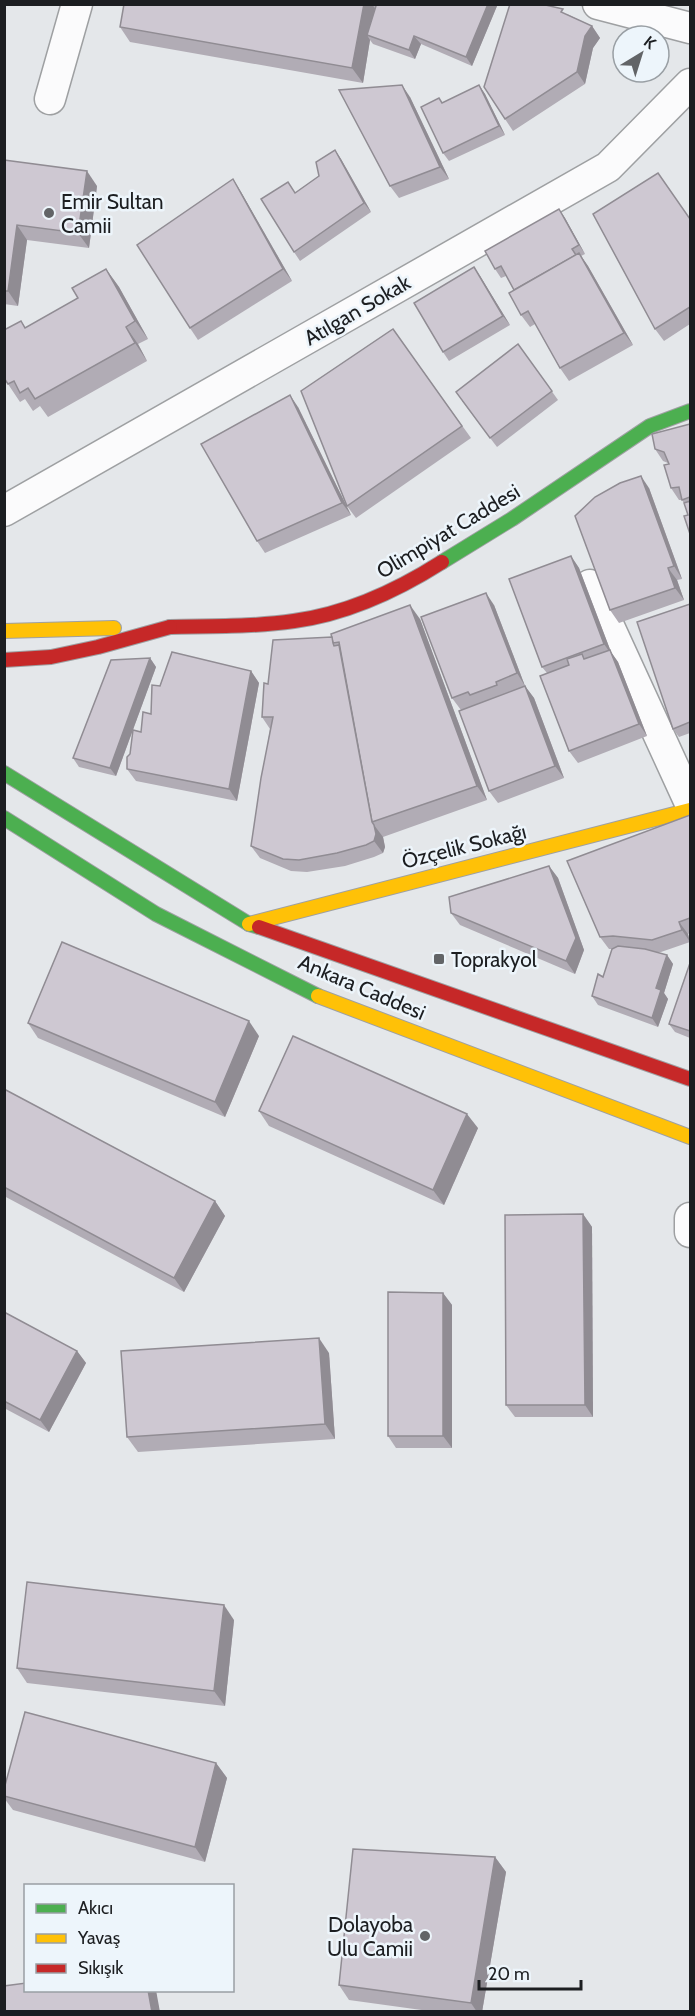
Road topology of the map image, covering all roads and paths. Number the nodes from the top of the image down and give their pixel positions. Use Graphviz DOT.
graph roads {
  1 [pos="77,4"];
  2 [pos="598,4"];
  3 [pos="690,28"];
  4 [pos="690,84"];
  5 [pos="50,99"];
  6 [pos="690,411"];
  7 [pos="4,511"];
  8 [pos="590,585"];
  9 [pos="170,627"];
  10 [pos="4,631"];
  11 [pos="51,657"];
  12 [pos="4,660"];
  13 [pos="4,674"];
  14 [pos="4,773"];
  15 [pos="690,803"];
  16 [pos="690,810"];
  17 [pos="4,818"];
  18 [pos="249,924"];
  19 [pos="690,1079"];
  20 [pos="690,1137"];
  1 -- 5 [label="street"];
  2 -- 3 [label="street"];
  4 -- 7 [label="street, Atılgan Sokak"];
  6 -- 9 [label="main road, Olimpiyat Caddesi"];
  8 -- 15 [label="street"];
  9 -- 10 [label="main road"];
  9 -- 11 [label="main road"];
  11 -- 12 [label="main road"];
  11 -- 13 [label="main road"];
  14 -- 18 [label="main road, Ankara Caddesi"];
  16 -- 18 [label="main road, Özçelik Sokağı"];
  17 -- 20 [label="main road, Ankara Caddesi"];
  18 -- 19 [label="main road, Ankara Caddesi"];
}
